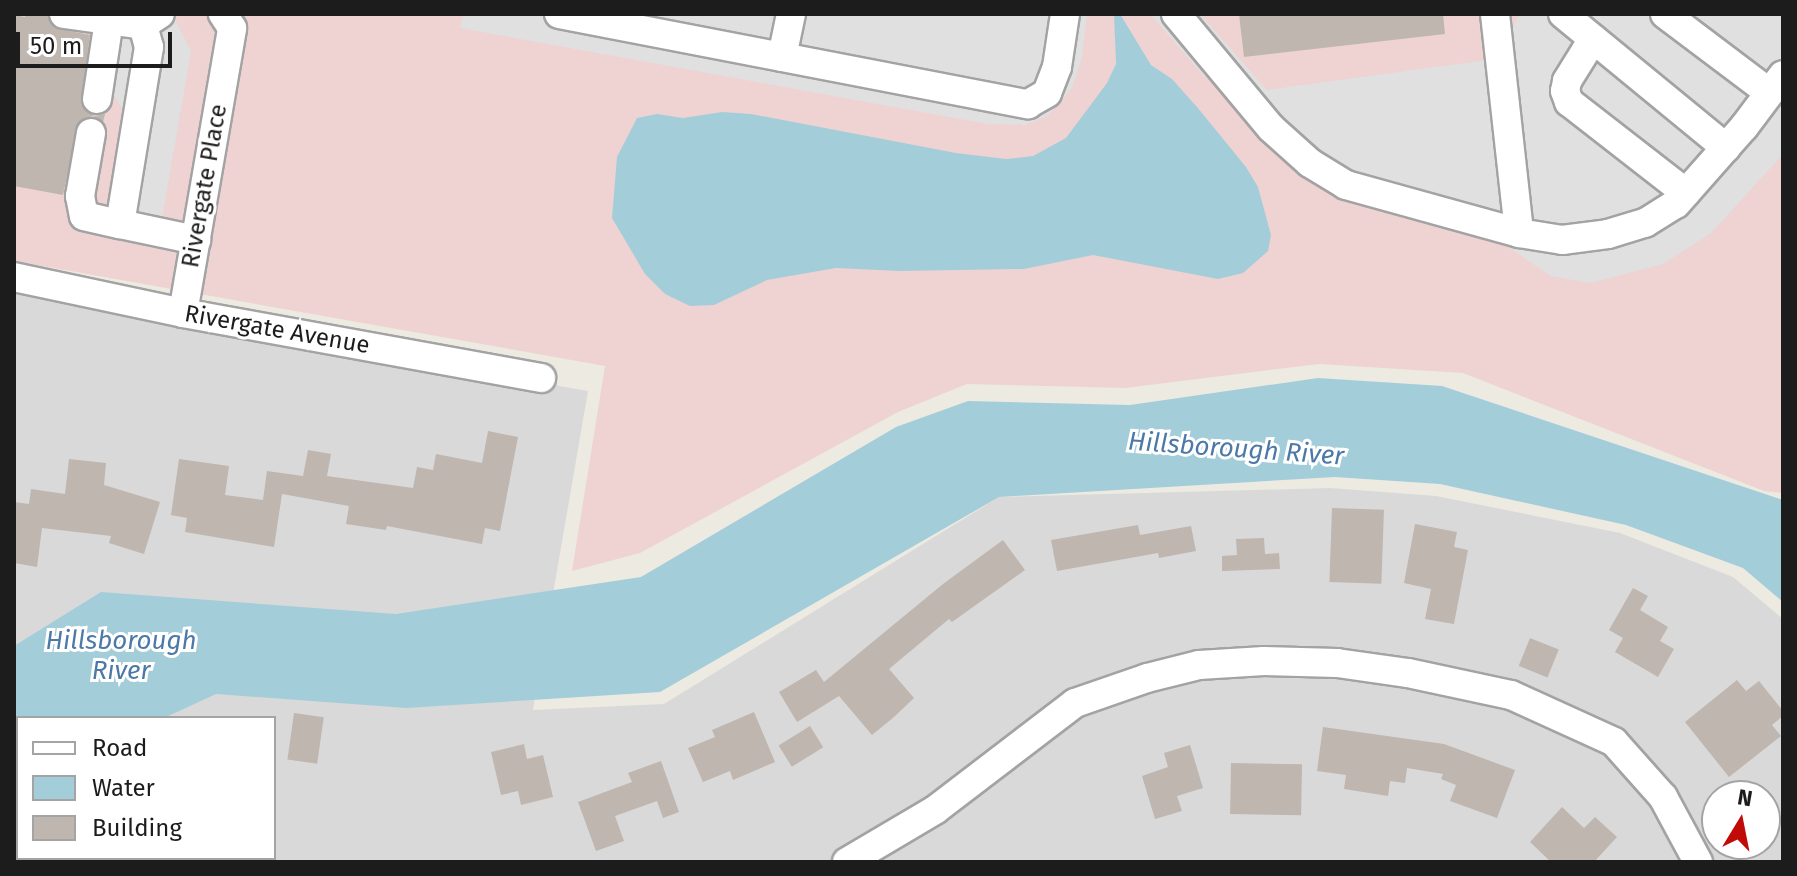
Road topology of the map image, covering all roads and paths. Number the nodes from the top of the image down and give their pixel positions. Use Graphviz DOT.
graph roads {
  1 [pos="64,14"];
  2 [pos="223,14"];
  3 [pos="791,14"];
  4 [pos="1065,14"];
  5 [pos="1176,14"];
  6 [pos="1495,14"];
  7 [pos="1563,14"];
  8 [pos="1665,14"];
  9 [pos="567,15"];
  10 [pos="136,18"];
  11 [pos="634,21"];
  12 [pos="1593,39"];
  13 [pos="782,57"];
  14 [pos="1776,84"];
  15 [pos="97,99"];
  16 [pos="91,133"];
  17 [pos="1726,148"];
  18 [pos="1686,193"];
  19 [pos="120,224"];
  20 [pos="1519,233"];
  21 [pos="196,240"];
  22 [pos="14,277"];
  23 [pos="183,313"];
  24 [pos="541,378"];
  25 [pos="847,862"];
  26 [pos="1698,862"];
  1 -- 10 [label="street"];
  2 -- 21 [label="street, Rivergate Place"];
  3 -- 13 [label="street"];
  4 -- 13 [label="street"];
  5 -- 20 [label="street"];
  6 -- 20 [label="street"];
  7 -- 12 [label="street"];
  8 -- 14 [label="street"];
  9 -- 11 [label="street"];
  10 -- 15 [label="street"];
  10 -- 19 [label="street"];
  11 -- 13 [label="street"];
  12 -- 17 [label="street"];
  12 -- 18 [label="street"];
  14 -- 17 [label="street"];
  16 -- 19 [label="street"];
  17 -- 18 [label="street"];
  18 -- 20 [label="street"];
  19 -- 21 [label="street"];
  21 -- 23 [label="street, Rivergate Place"];
  22 -- 23 [label="street, Rivergate Avenue"];
  23 -- 24 [label="street, Rivergate Avenue"];
  25 -- 26 [label="street"];
}
